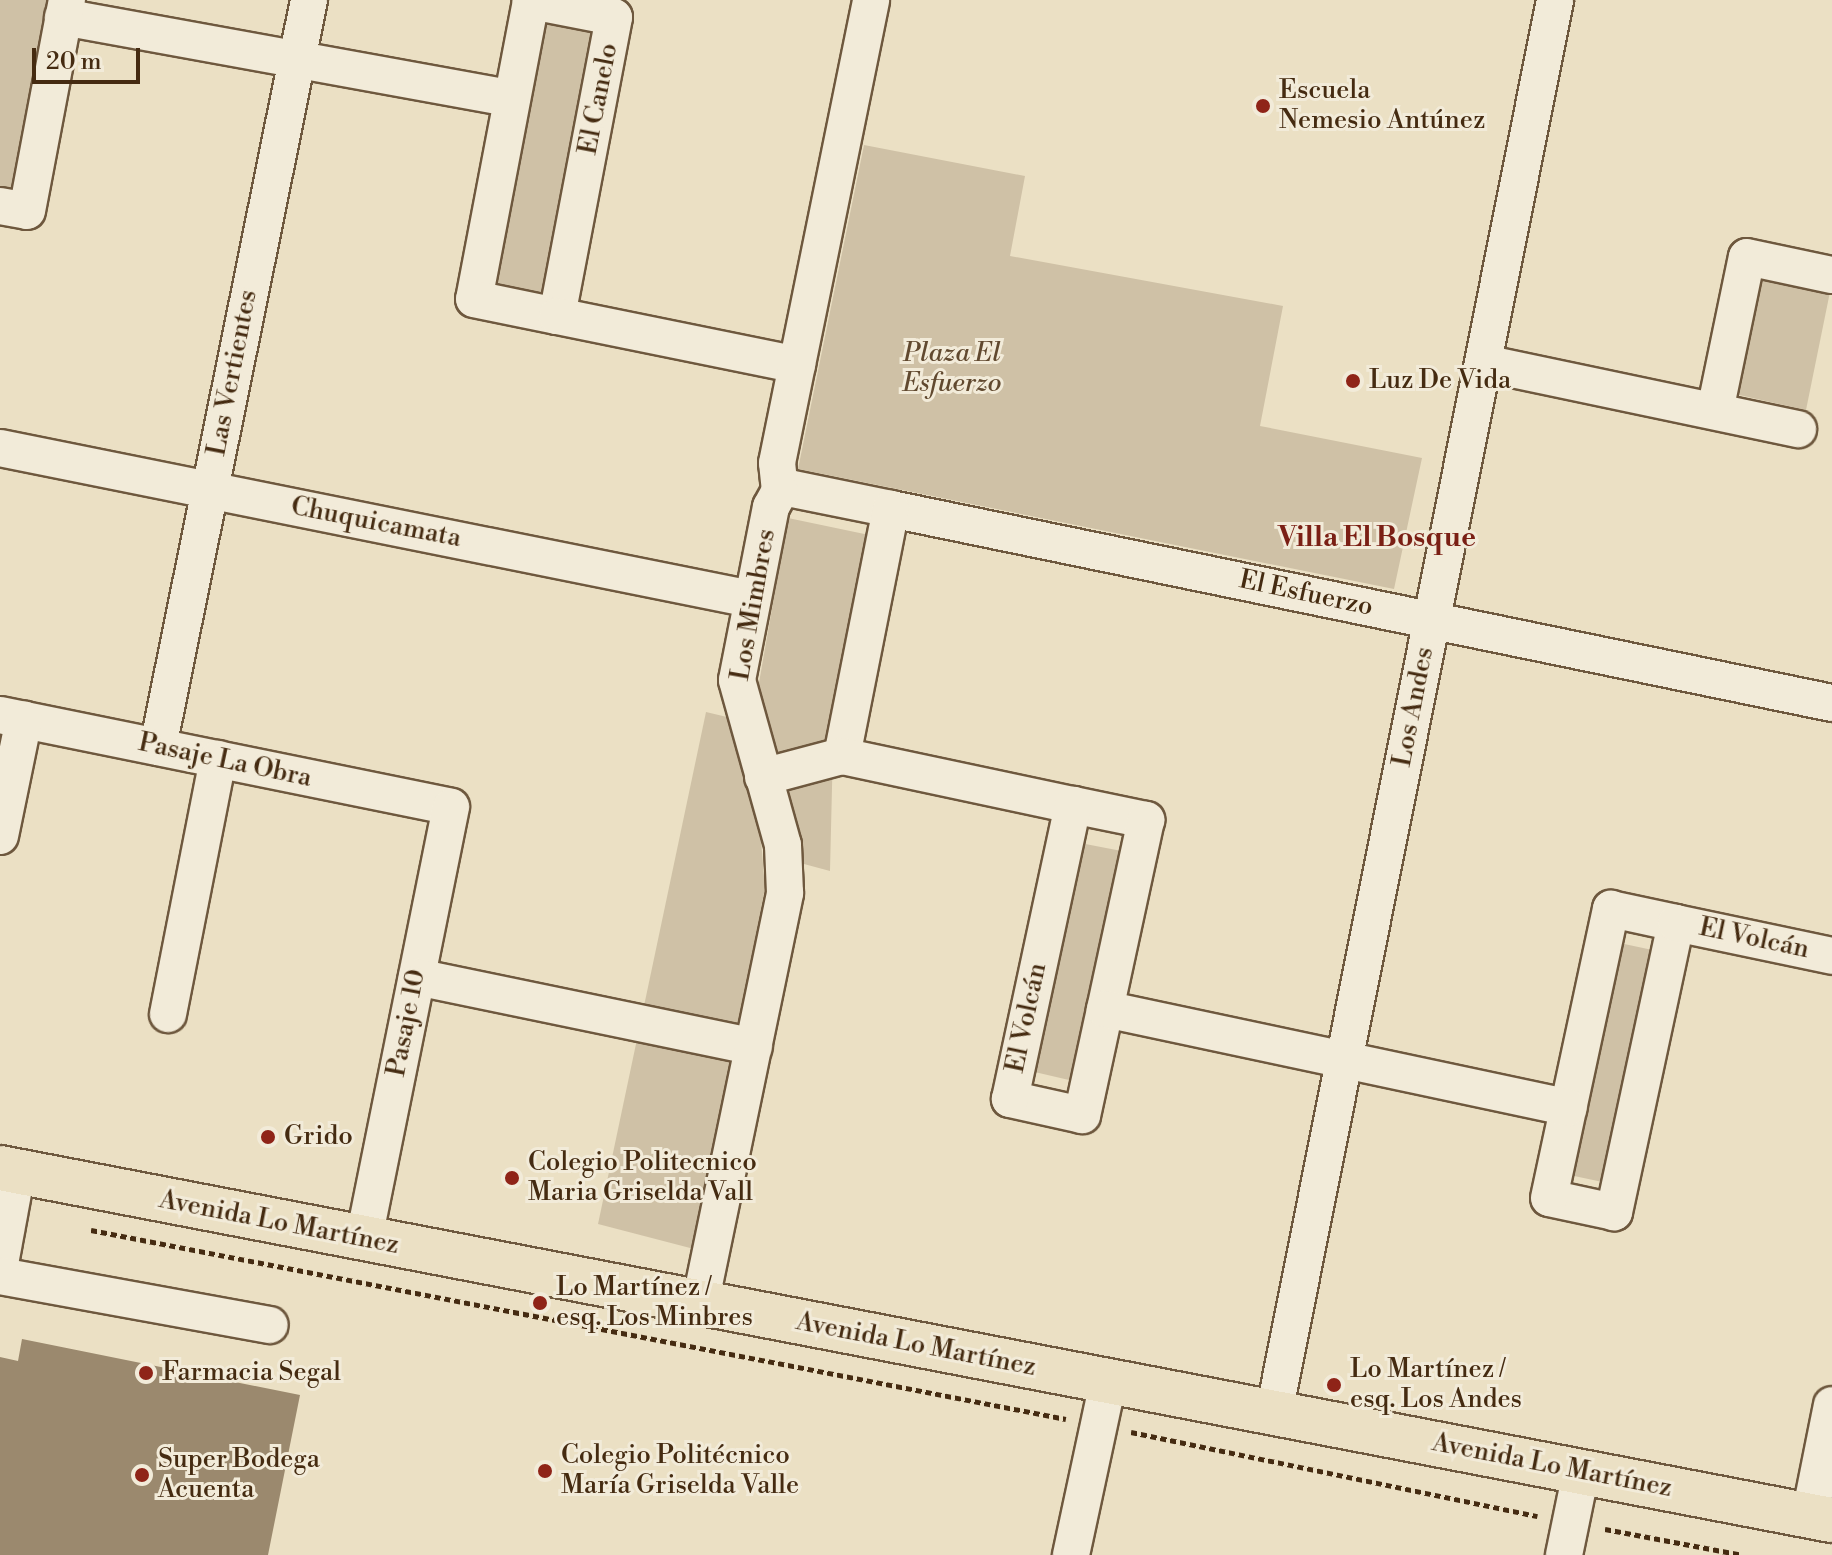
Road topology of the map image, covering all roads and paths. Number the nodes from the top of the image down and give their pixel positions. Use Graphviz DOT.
graph roads {
  1 [pos="309,0"];
  2 [pos="871,0"];
  3 [pos="1555,0"];
  4 [pos="65,9"];
  5 [pos="297,59"];
  6 [pos="512,99"];
  7 [pos="0,206"];
  8 [pos="1832,275"];
  9 [pos="557,316"];
  10 [pos="1484,363"];
  11 [pos="797,365"];
  12 [pos="1715,411"];
  13 [pos="1798,429"];
  14 [pos="0,448"];
  15 [pos="210,490"];
  16 [pos="780,491"];
  17 [pos="891,509"];
  18 [pos="751,599"];
  19 [pos="1431,620"];
  20 [pos="1832,703"];
  21 [pos="12,717"];
  22 [pos="158,747"];
  23 [pos="842,756"];
  24 [pos="218,759"];
  25 [pos="763,777"];
  26 [pos="1073,805"];
  27 [pos="451,807"];
  28 [pos="0,836"];
  29 [pos="1676,923"];
  30 [pos="1832,956"];
  31 [pos="417,977"];
  32 [pos="1105,1009"];
  33 [pos="168,1014"];
  34 [pos="754,1047"];
  35 [pos="1344,1061"];
  36 [pos="1569,1108"];
  37 [pos="8,1169"];
  38 [pos="85,1229"];
  39 [pos="364,1240"];
  40 [pos="0,1264"];
  41 [pos="0,1276"];
  42 [pos="700,1304"];
  43 [pos="270,1325"];
  44 [pos="1108,1382"];
  45 [pos="1832,1405"];
  46 [pos="1274,1413"];
  47 [pos="1098,1425"];
  48 [pos="1581,1472"];
  49 [pos="1821,1518"];
  50 [pos="1568,1539"];
  51 [pos="1071,1555"];
  52 [pos="1742,1555"];
  1 -- 5 [label="street, Las Vertientes"];
  2 -- 11 [label="street, Los Mimbres"];
  3 -- 10 [label="street, Los Andes"];
  4 -- 5 [label="street"];
  4 -- 7 [label="street"];
  5 -- 6 [label="street"];
  5 -- 15 [label="street, Las Vertientes"];
  6 -- 9 [label="street, El Canelo"];
  6 -- 9 [label="street, El Canelo"];
  8 -- 12 [label="street"];
  9 -- 11 [label="street, El Canelo"];
  10 -- 12 [label="street"];
  10 -- 19 [label="street, Los Andes"];
  11 -- 16 [label="street, Los Mimbres"];
  12 -- 13 [label="street"];
  14 -- 15 [label="street, Chuquicamata"];
  15 -- 18 [label="street, Chuquicamata"];
  15 -- 22 [label="street, Las Vertientes"];
  16 -- 17 [label="street, El Esfuerzo"];
  16 -- 18 [label="street, Los Mimbres"];
  17 -- 19 [label="street, El Esfuerzo"];
  17 -- 23 [label="street"];
  18 -- 25 [label="street, Los Mimbres"];
  19 -- 20 [label="street, El Esfuerzo"];
  19 -- 35 [label="street, Los Andes"];
  21 -- 22 [label="street, Pasaje La Obra"];
  21 -- 28 [label="street"];
  22 -- 24 [label="street, Pasaje La Obra"];
  23 -- 25 [label="street, El Volcán"];
  23 -- 26 [label="street, El Volcán"];
  24 -- 27 [label="street, Pasaje La Obra"];
  24 -- 33 [label="street"];
  25 -- 34 [label="street, Los Mimbres"];
  26 -- 32 [label="street, El Volcán"];
  26 -- 32 [label="street, El Volcán"];
  27 -- 31 [label="street, Pasaje 10"];
  29 -- 30 [label="street, El Volcán"];
  29 -- 36 [label="street, El Volcán"];
  29 -- 36 [label="street, El Volcán"];
  31 -- 34 [label="street"];
  31 -- 39 [label="street, Pasaje 10"];
  32 -- 35 [label="street"];
  34 -- 42 [label="street, Los Mimbres"];
  35 -- 36 [label="street"];
  35 -- 46 [label="street, Los Andes"];
  37 -- 39 [label="main road, Avenida Lo Martínez"];
  37 -- 40 [label="street"];
  38 -- 47 [label="path"];
  39 -- 42 [label="main road, Avenida Lo Martínez"];
  41 -- 43 [label="street"];
  42 -- 44 [label="main road, Avenida Lo Martínez"];
  44 -- 46 [label="main road, Avenida Lo Martínez"];
  44 -- 47 [label="street"];
  45 -- 49 [label="street"];
  46 -- 48 [label="main road, Avenida Lo Martínez"];
  47 -- 50 [label="path"];
  47 -- 51 [label="street"];
  48 -- 49 [label="main road, Avenida Lo Martínez"];
  48 -- 50 [label="street"];
  50 -- 52 [label="path"];
}
